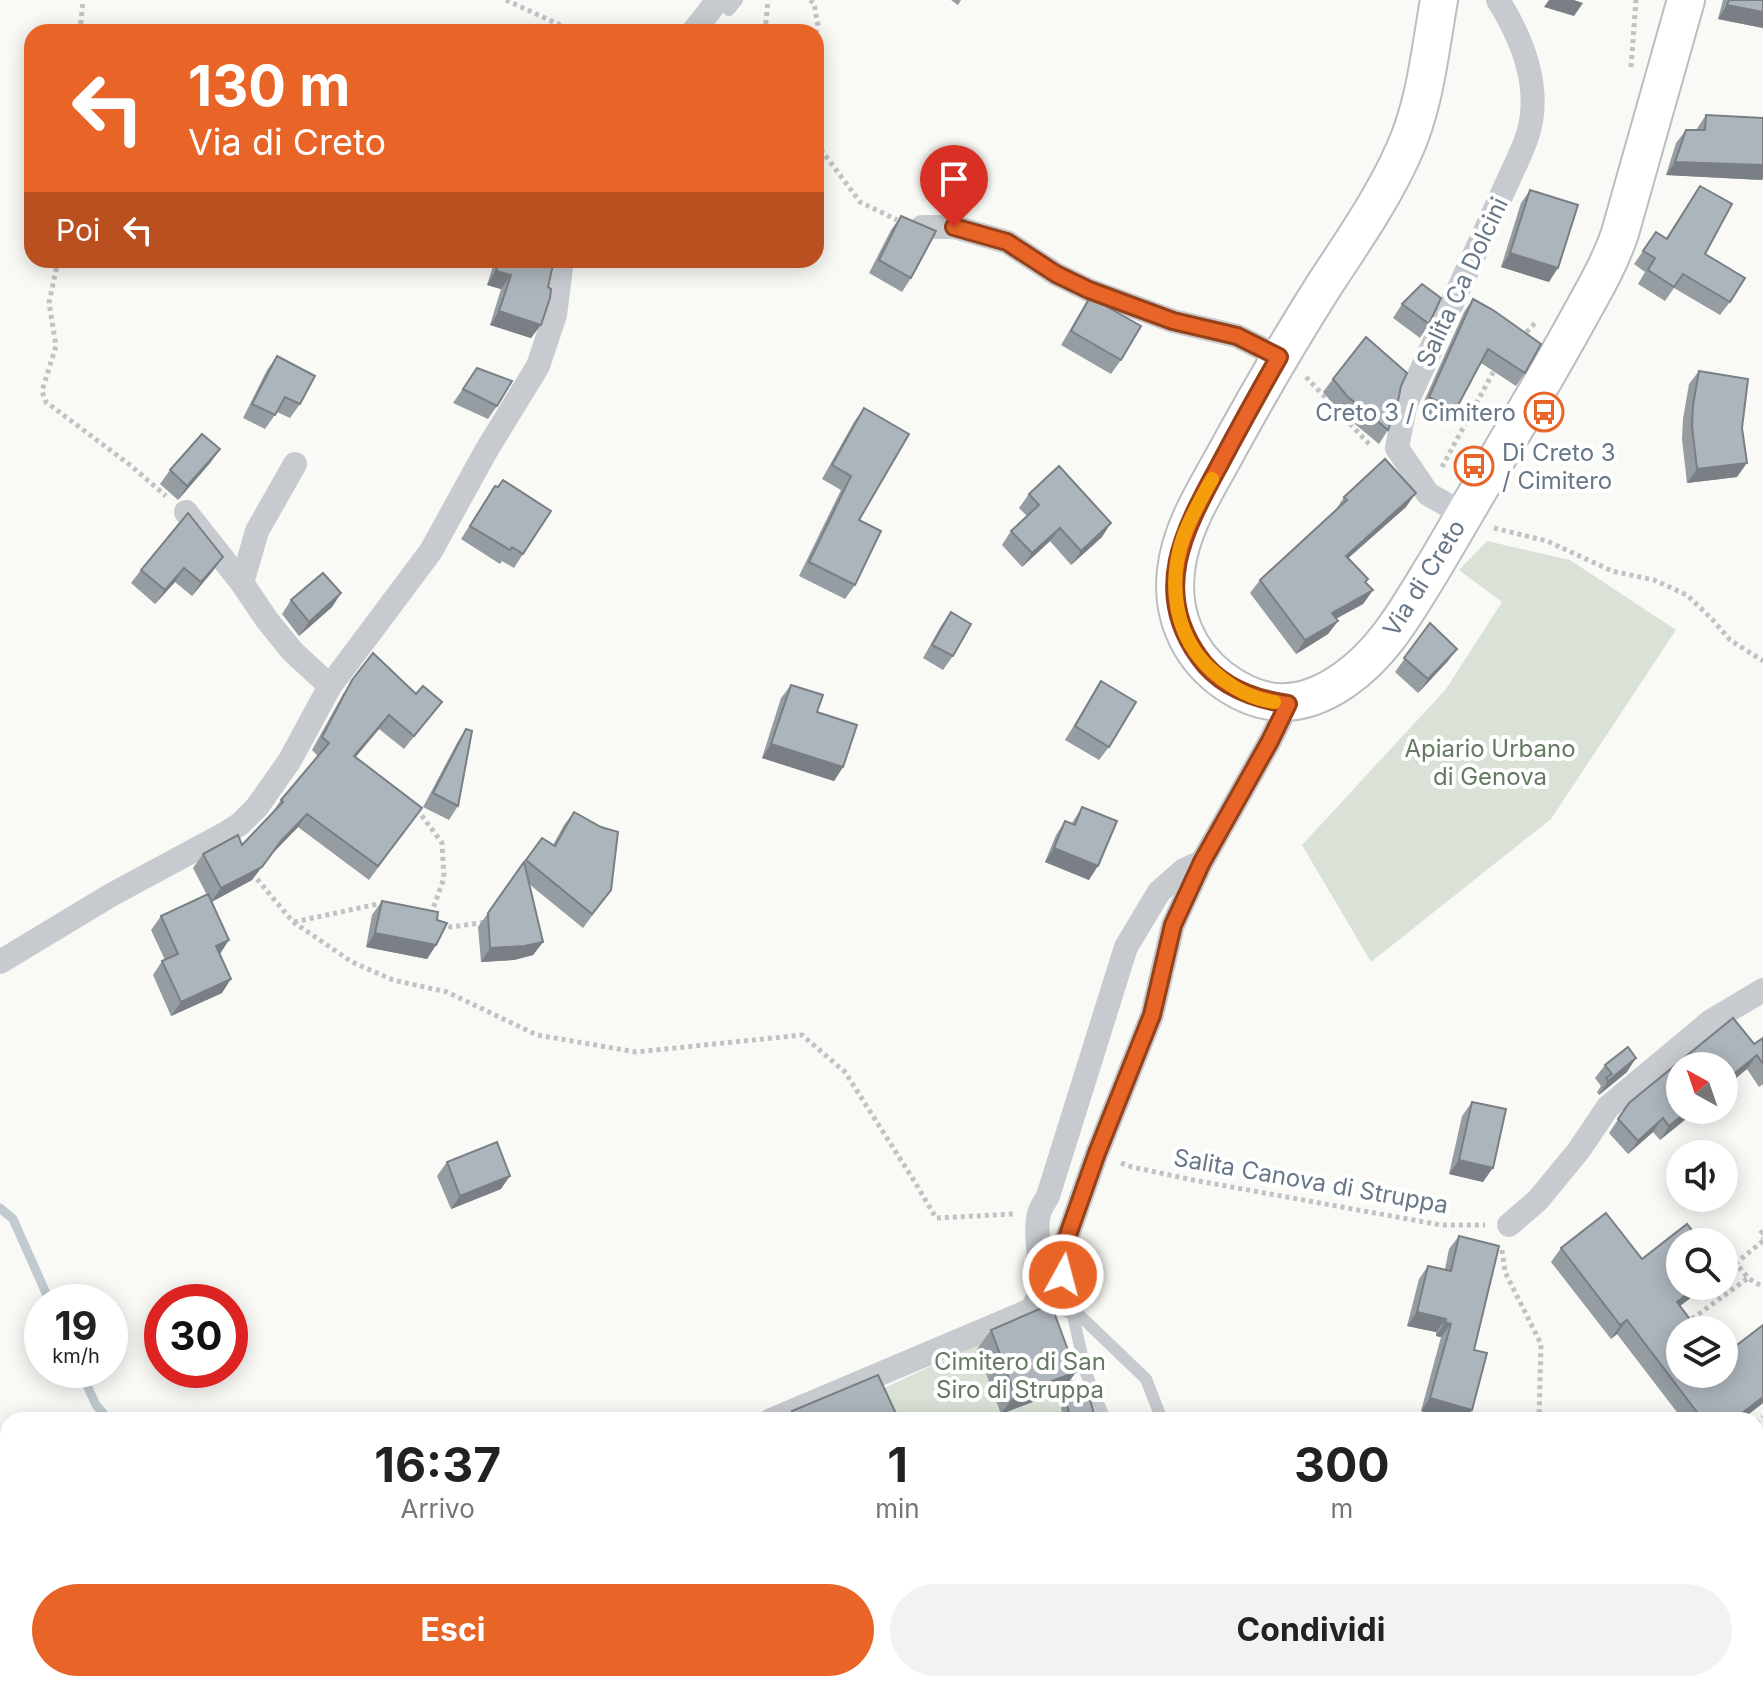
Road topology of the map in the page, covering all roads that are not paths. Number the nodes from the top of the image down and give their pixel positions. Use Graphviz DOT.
graph roads {
  1 [pos="1439,0"];
  2 [pos="1498,0"];
  3 [pos="1686,0"];
  4 [pos="728,3"];
  5 [pos="703,24"];
  6 [pos="922,227"];
  7 [pos="561,268"];
  8 [pos="1279,357"];
  9 [pos="295,464"];
  10 [pos="186,512"];
  11 [pos="1465,515"];
  12 [pos="242,583"];
  13 [pos="330,686"];
  14 [pos="1288,704"];
  15 [pos="1202,862"];
  16 [pos="0,962"];
  17 [pos="1763,990"];
  18 [pos="1509,1225"];
  19 [pos="1071,1307"];
  20 [pos="790,1412"];
  21 [pos="1102,1412"];
  22 [pos="1159,1412"];
  1 -- 8 [label="main road"];
  2 -- 11 [label="street, Salita Ca Dolcini"];
  3 -- 11 [label="main road, Via di Creto"];
  4 -- 5 [label="street"];
  6 -- 8 [label="street"];
  7 -- 13 [label="street"];
  8 -- 14 [label="main road"];
  9 -- 12 [label="street"];
  10 -- 12 [label="street"];
  11 -- 14 [label="main road, Via di Creto"];
  12 -- 13 [label="street"];
  13 -- 16 [label="street"];
  14 -- 15 [label="street"];
  15 -- 19 [label="street"];
  15 -- 20 [label="street"];
  17 -- 18 [label="street"];
  19 -- 21 [label="lane"];
  19 -- 22 [label="lane"];
}
